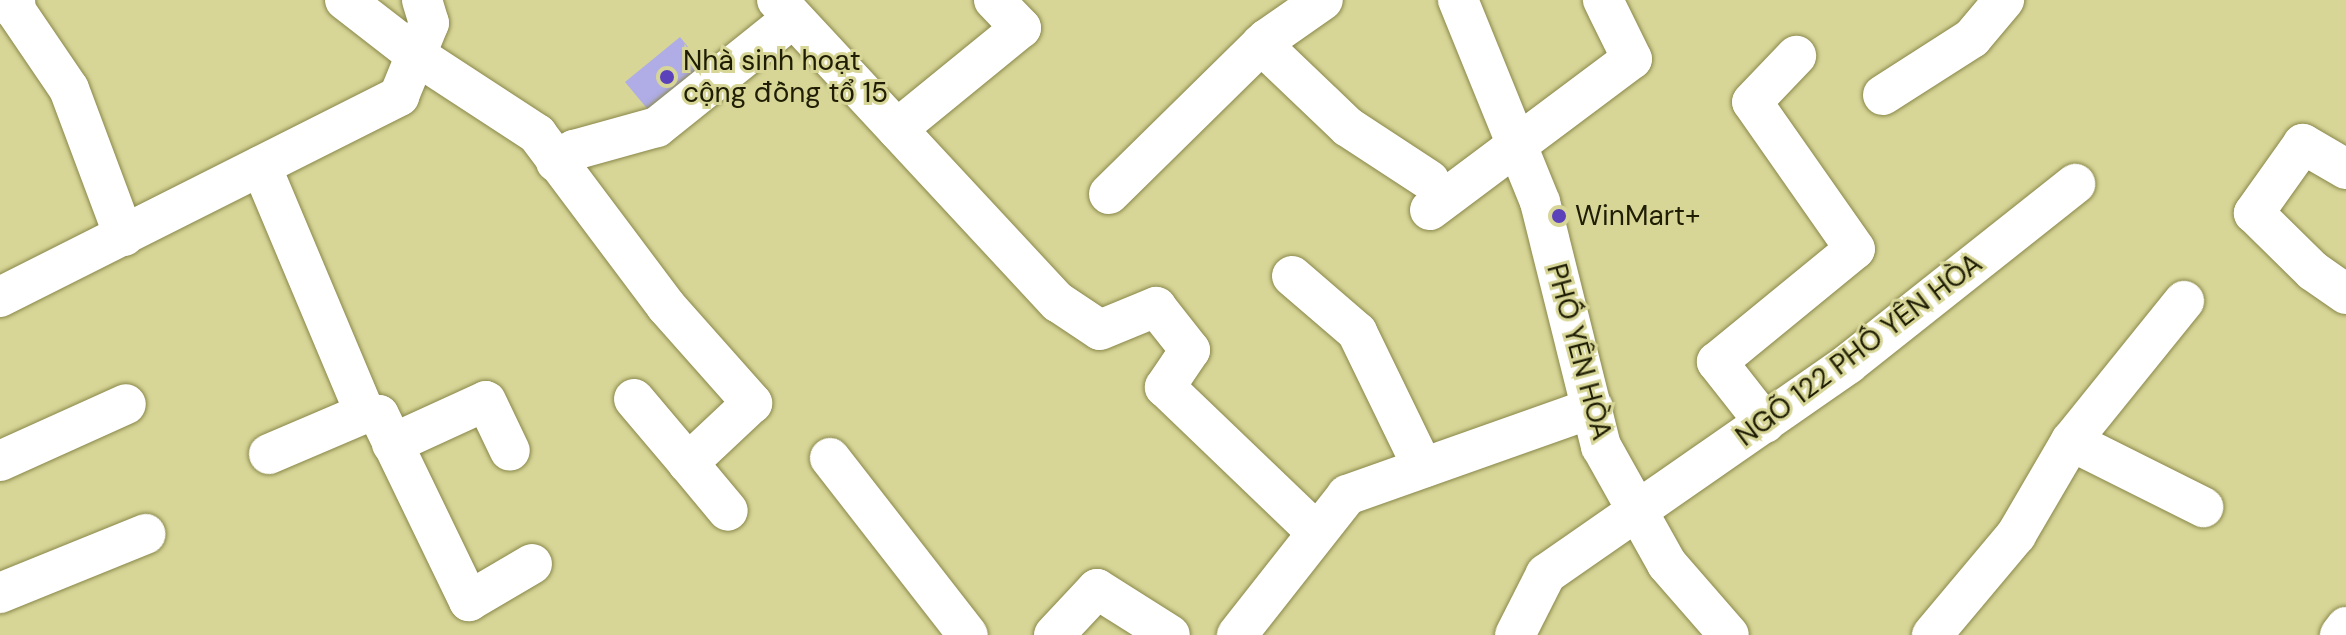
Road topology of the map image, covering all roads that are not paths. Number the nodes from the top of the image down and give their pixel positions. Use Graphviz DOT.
graph roads {
  1 [pos="15,0"];
  2 [pos="345,0"];
  3 [pos="422,0"];
  4 [pos="994,0"];
  5 [pos="1458,0"];
  6 [pos="2004,0"];
  7 [pos="1606,1"];
  8 [pos="1301,6"];
  9 [pos="785,9"];
  10 [pos="1261,44"];
  11 [pos="416,55"];
  12 [pos="1796,56"];
  13 [pos="1883,95"];
  14 [pos="897,129"];
  15 [pos="1517,147"];
  16 [pos="556,162"];
  17 [pos="261,166"];
  18 [pos="2346,169"];
  19 [pos="2075,184"];
  20 [pos="1109,194"];
  21 [pos="124,236"];
  22 [pos="1292,276"];
  23 [pos="2346,294"];
  24 [pos="0,297"];
  25 [pos="2184,301"];
  26 [pos="634,399"];
  27 [pos="126,404"];
  28 [pos="1593,408"];
  29 [pos="365,413"];
  30 [pos="1765,423"];
  31 [pos="2071,441"];
  32 [pos="392,444"];
  33 [pos="510,451"];
  34 [pos="269,454"];
  35 [pos="830,458"];
  36 [pos="0,461"];
  37 [pos="688,463"];
  38 [pos="1423,468"];
  39 [pos="2203,507"];
  40 [pos="728,511"];
  41 [pos="1639,512"];
  42 [pos="1316,532"];
  43 [pos="145,534"];
  44 [pos="532,564"];
  45 [pos="0,593"];
  46 [pos="2346,627"];
  47 [pos="968,635"];
  48 [pos="1054,635"];
  49 [pos="1170,635"];
  50 [pos="1237,635"];
  51 [pos="1515,635"];
  52 [pos="1729,635"];
  53 [pos="1932,635"];
  54 [pos="2341,635"];
  1 -- 21 [label="street"];
  2 -- 11 [label="street"];
  3 -- 11 [label="street"];
  4 -- 14 [label="street"];
  5 -- 15 [label="street, PHỐ YÊN HÒA"];
  6 -- 13 [label="street"];
  7 -- 15 [label="street"];
  8 -- 10 [label="street"];
  9 -- 14 [label="street"];
  9 -- 16 [label="street"];
  10 -- 15 [label="street"];
  10 -- 20 [label="street"];
  11 -- 16 [label="street"];
  11 -- 17 [label="street"];
  12 -- 30 [label="street"];
  14 -- 42 [label="street"];
  15 -- 28 [label="street, PHỐ YÊN HÒA"];
  16 -- 37 [label="street"];
  17 -- 21 [label="street"];
  17 -- 29 [label="street"];
  18 -- 23 [label="street"];
  19 -- 30 [label="street, NGÕ 122 PHỐ YÊN HÒA"];
  21 -- 24 [label="street"];
  22 -- 38 [label="street"];
  25 -- 31 [label="street"];
  26 -- 37 [label="street"];
  27 -- 36 [label="street"];
  28 -- 38 [label="street"];
  28 -- 41 [label="street, PHỐ YÊN HÒA"];
  29 -- 32 [label="street"];
  29 -- 34 [label="street"];
  30 -- 41 [label="street, NGÕ 122 PHỐ YÊN HÒA"];
  31 -- 39 [label="street"];
  31 -- 53 [label="street"];
  32 -- 33 [label="street"];
  32 -- 44 [label="street"];
  35 -- 47 [label="street"];
  37 -- 40 [label="street"];
  38 -- 42 [label="street"];
  41 -- 51 [label="street, NGÕ 122 PHỐ YÊN HÒA"];
  41 -- 52 [label="street, PHỐ YÊN HÒA"];
  42 -- 50 [label="street"];
  43 -- 45 [label="street"];
  46 -- 54 [label="street"];
  48 -- 49 [label="street"];
}
